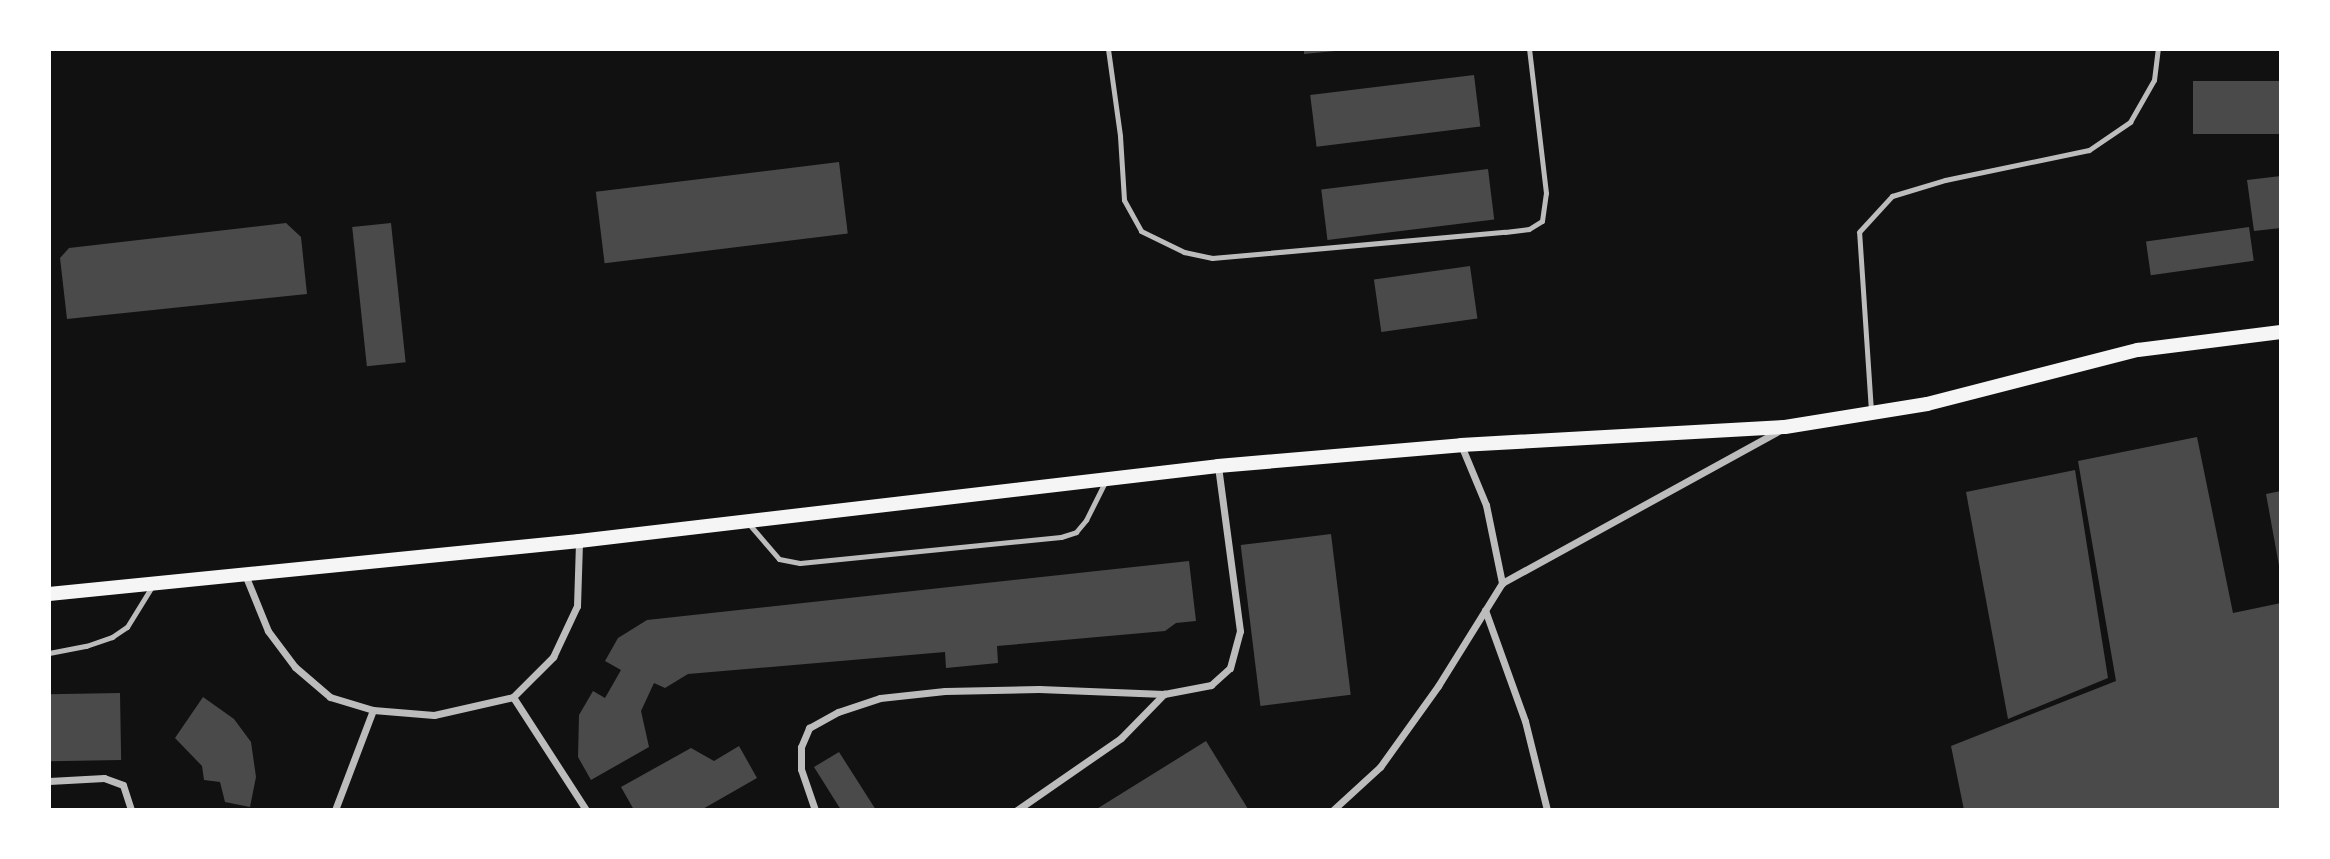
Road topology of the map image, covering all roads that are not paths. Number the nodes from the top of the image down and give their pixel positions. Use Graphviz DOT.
graph roads {
  1 [pos="1108,49"];
  2 [pos="1529,49"];
  3 [pos="2158,49"];
  4 [pos="2281,332"];
  5 [pos="1871,415"];
  6 [pos="1785,427"];
  7 [pos="1461,445"];
  8 [pos="1218,466"];
  9 [pos="1106,480"];
  10 [pos="747,521"];
  11 [pos="579,541"];
  12 [pos="246,576"];
  13 [pos="1502,583"];
  14 [pos="153,585"];
  15 [pos="49,594"];
  16 [pos="1485,610"];
  17 [pos="49,653"];
  18 [pos="1164,694"];
  19 [pos="513,697"];
  20 [pos="373,710"];
  21 [pos="49,781"];
  22 [pos="131,810"];
  23 [pos="335,810"];
  24 [pos="586,810"];
  25 [pos="815,810"];
  26 [pos="1017,810"];
  27 [pos="1333,810"];
  28 [pos="1547,810"];
  1 -- 2 [label="lane"];
  3 -- 5 [label="lane"];
  4 -- 5 [label="main road"];
  5 -- 6 [label="main road"];
  6 -- 7 [label="main road"];
  6 -- 13 [label="street"];
  7 -- 8 [label="main road"];
  7 -- 13 [label="street"];
  8 -- 9 [label="main road"];
  8 -- 18 [label="street"];
  9 -- 10 [label="main road"];
  9 -- 10 [label="lane"];
  10 -- 11 [label="main road"];
  11 -- 12 [label="main road"];
  11 -- 19 [label="street"];
  12 -- 14 [label="main road"];
  12 -- 20 [label="street"];
  13 -- 16 [label="street"];
  14 -- 15 [label="main road"];
  14 -- 17 [label="lane"];
  16 -- 27 [label="street"];
  16 -- 28 [label="street"];
  18 -- 25 [label="street"];
  18 -- 26 [label="street"];
  19 -- 20 [label="street"];
  19 -- 24 [label="street"];
  20 -- 23 [label="street"];
  21 -- 22 [label="street"];
}
